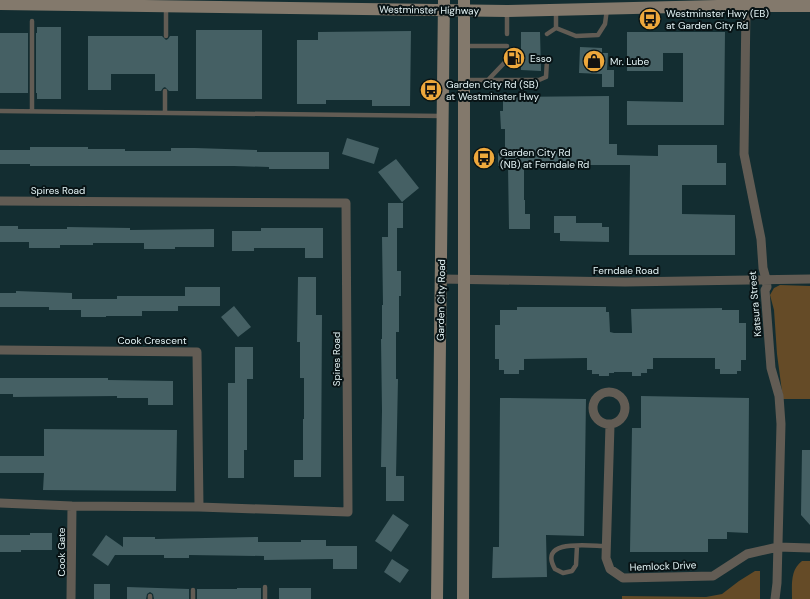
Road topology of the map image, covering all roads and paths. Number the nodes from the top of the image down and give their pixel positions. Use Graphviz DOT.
graph roads {
  1 [pos="0,4"];
  2 [pos="444,5"];
  3 [pos="464,5"];
  4 [pos="166,6"];
  5 [pos="810,6"];
  6 [pos="746,7"];
  7 [pos="608,9"];
  8 [pos="556,10"];
  9 [pos="507,11"];
  10 [pos="32,21"];
  11 [pos="556,28"];
  12 [pos="507,34"];
  13 [pos="547,34"];
  14 [pos="166,36"];
  15 [pos="464,46"];
  16 [pos="507,46"];
  17 [pos="507,60"];
  18 [pos="547,60"];
  19 [pos="464,80"];
  20 [pos="488,80"];
  21 [pos="165,91"];
  22 [pos="0,111"];
  23 [pos="32,112"];
  24 [pos="165,113"];
  25 [pos="444,116"];
  26 [pos="0,201"];
  27 [pos="441,279"];
  28 [pos="766,279"];
  29 [pos="810,279"];
  30 [pos="464,280"];
  31 [pos="0,350"];
  32 [pos="610,425"];
  33 [pos="0,503"];
  34 [pos="72,506"];
  35 [pos="199,507"];
  36 [pos="577,546"];
  37 [pos="606,546"];
  38 [pos="778,547"];
  39 [pos="810,548"];
  40 [pos="265,587"];
  41 [pos="194,590"];
  42 [pos="71,599"];
  43 [pos="193,599"];
  44 [pos="265,599"];
  45 [pos="436,599"];
  46 [pos="463,599"];
  47 [pos="775,599"];
  1 -- 4 [label="main road, Westminster Highway"];
  2 -- 3 [label="main road, Westminster Highway"];
  2 -- 4 [label="main road, Westminster Highway"];
  2 -- 25 [label="main road, Garden City Road"];
  3 -- 9 [label="main road, Westminster Highway"];
  3 -- 15 [label="main road"];
  4 -- 14 [label="lane"];
  5 -- 6 [label="main road, Westminster Highway"];
  6 -- 7 [label="main road, Westminster Highway"];
  6 -- 28 [label="street, Katsura Street"];
  7 -- 8 [label="main road, Westminster Highway"];
  7 -- 11 [label="lane"];
  8 -- 9 [label="main road, Westminster Highway"];
  8 -- 11 [label="lane"];
  9 -- 12 [label="lane"];
  10 -- 23 [label="lane"];
  11 -- 13 [label="lane"];
  15 -- 16 [label="lane"];
  15 -- 19 [label="main road"];
  17 -- 20 [label="lane"];
  18 -- 20 [label="lane"];
  19 -- 20 [label="lane"];
  19 -- 30 [label="main road"];
  21 -- 24 [label="lane"];
  22 -- 23 [label="lane"];
  23 -- 24 [label="lane"];
  24 -- 25 [label="lane"];
  25 -- 27 [label="main road, Garden City Road"];
  26 -- 35 [label="street, Spires Road"];
  27 -- 30 [label="street, Ferndale Road"];
  27 -- 45 [label="main road, Garden City Road"];
  28 -- 29 [label="street, Ferndale Road"];
  28 -- 30 [label="street, Ferndale Road"];
  28 -- 38 [label="street, Katsura Street"];
  30 -- 46 [label="main road"];
  31 -- 35 [label="street, Cook Crescent"];
  32 -- 37 [label="street, Hemlock Drive"];
  33 -- 34 [label="street, Spires Road"];
  34 -- 35 [label="street, Spires Road"];
  34 -- 42 [label="street, Cook Gate"];
  36 -- 36 [label="lane"];
  36 -- 37 [label="lane"];
  37 -- 38 [label="street, Hemlock Drive"];
  38 -- 39 [label="street, Hemlock Drive"];
  38 -- 47 [label="street, Katsura Street"];
  40 -- 44 [label="lane"];
  41 -- 43 [label="lane"];
}
